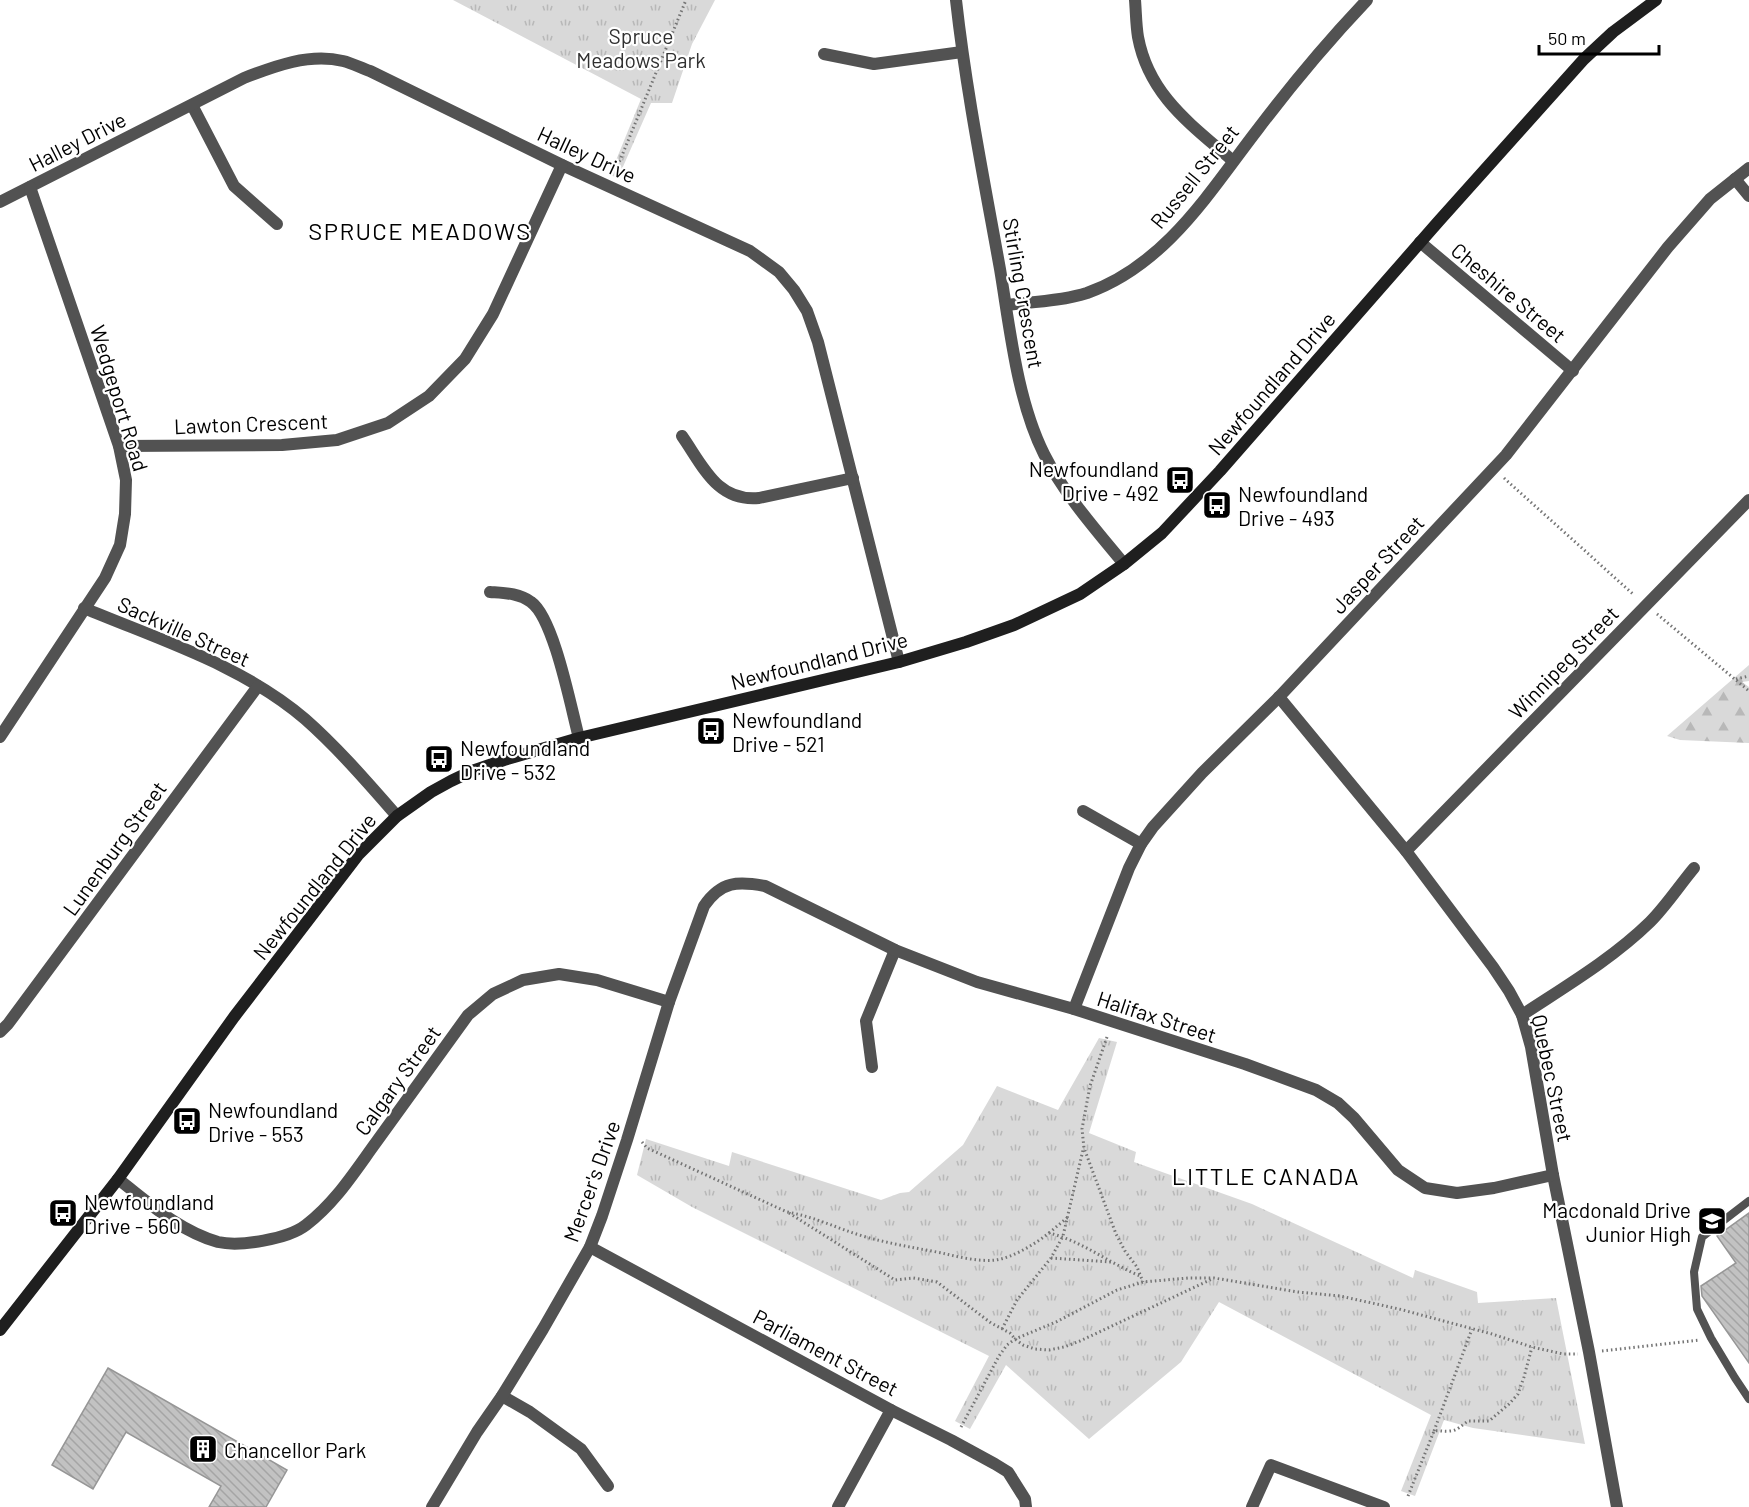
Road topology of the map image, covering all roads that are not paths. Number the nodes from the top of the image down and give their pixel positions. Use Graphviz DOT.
graph roads {
  1 [pos="956,0"];
  2 [pos="1135,0"];
  3 [pos="1367,0"];
  4 [pos="1656,0"];
  5 [pos="962,52"];
  6 [pos="824,54"];
  7 [pos="192,105"];
  8 [pos="1233,161"];
  9 [pos="562,165"];
  10 [pos="1749,168"];
  11 [pos="1735,179"];
  12 [pos="30,187"];
  13 [pos="1749,196"];
  14 [pos="0,202"];
  15 [pos="277,224"];
  16 [pos="1420,242"];
  17 [pos="1006,305"];
  18 [pos="1573,371"];
  19 [pos="682,436"];
  20 [pos="119,446"];
  21 [pos="853,478"];
  22 [pos="1749,500"];
  23 [pos="1124,564"];
  24 [pos="490,592"];
  25 [pos="84,608"];
  26 [pos="899,662"];
  27 [pos="258,686"];
  28 [pos="1279,697"];
  29 [pos="0,737"];
  30 [pos="579,738"];
  31 [pos="1083,811"];
  32 [pos="397,816"];
  33 [pos="1141,844"];
  34 [pos="1406,851"];
  35 [pos="1694,868"];
  36 [pos="728,884"];
  37 [pos="895,950"];
  38 [pos="669,1002"];
  39 [pos="1074,1009"];
  40 [pos="1522,1015"];
  41 [pos="0,1032"];
  42 [pos="872,1067"];
  43 [pos="1553,1175"];
  44 [pos="118,1179"];
  45 [pos="1749,1201"];
  46 [pos="590,1247"];
  47 [pos="0,1330"];
  48 [pos="502,1396"];
  49 [pos="1749,1399"];
  50 [pos="891,1410"];
  51 [pos="608,1486"];
  52 [pos="432,1507"];
  53 [pos="838,1507"];
  54 [pos="1026,1507"];
  55 [pos="1252,1507"];
  56 [pos="1384,1507"];
  57 [pos="1617,1507"];
  1 -- 5 [label="street, Stirling Crescent"];
  2 -- 8 [label="street"];
  3 -- 8 [label="street, Russell Street"];
  4 -- 16 [label="street, Newfoundland Drive"];
  5 -- 6 [label="street"];
  5 -- 17 [label="street, Stirling Crescent"];
  7 -- 9 [label="street, Halley Drive"];
  7 -- 12 [label="street, Halley Drive"];
  7 -- 15 [label="street"];
  8 -- 17 [label="street, Russell Street"];
  9 -- 20 [label="street, Lawton Crescent"];
  9 -- 21 [label="street, Halley Drive"];
  10 -- 11 [label="street, Jasper Street"];
  11 -- 13 [label="street"];
  11 -- 18 [label="street, Jasper Street"];
  12 -- 14 [label="street, Halley Drive"];
  12 -- 20 [label="street, Wedgeport Road"];
  16 -- 18 [label="street, Cheshire Street"];
  16 -- 23 [label="street, Newfoundland Drive"];
  17 -- 23 [label="street, Stirling Crescent"];
  18 -- 28 [label="street, Jasper Street"];
  19 -- 21 [label="street"];
  20 -- 25 [label="street, Wedgeport Road"];
  21 -- 26 [label="street, Halley Drive"];
  22 -- 34 [label="street, Winnipeg Street"];
  23 -- 26 [label="street, Newfoundland Drive"];
  24 -- 30 [label="street"];
  25 -- 27 [label="street, Sackville Street"];
  25 -- 29 [label="street, Wedgeport Road"];
  26 -- 30 [label="street, Newfoundland Drive"];
  27 -- 32 [label="street, Sackville Street"];
  27 -- 41 [label="street, Lunenburg Street"];
  28 -- 33 [label="street, Jasper Street"];
  28 -- 34 [label="street, Quebec Street"];
  30 -- 32 [label="street, Newfoundland Drive"];
  31 -- 33 [label="street"];
  32 -- 44 [label="street, Newfoundland Drive"];
  33 -- 39 [label="street, Jasper Street"];
  34 -- 40 [label="street, Quebec Street"];
  35 -- 40 [label="street"];
  36 -- 37 [label="street, Halifax Street"];
  36 -- 38 [label="street, Mercer's Drive"];
  37 -- 39 [label="street, Halifax Street"];
  37 -- 42 [label="street"];
  38 -- 44 [label="street, Calgary Street"];
  38 -- 46 [label="street, Mercer's Drive"];
  39 -- 43 [label="street, Halifax Street"];
  40 -- 43 [label="street, Quebec Street"];
  43 -- 57 [label="street, Quebec Street"];
  44 -- 47 [label="street, Newfoundland Drive"];
  45 -- 49 [label="lane"];
  46 -- 48 [label="street, Mercer's Drive"];
  46 -- 50 [label="street, Parliament Street"];
  48 -- 51 [label="street"];
  48 -- 52 [label="street, Mercer's Drive"];
  50 -- 53 [label="street"];
  50 -- 54 [label="street, Parliament Street"];
  55 -- 56 [label="street"];
}
